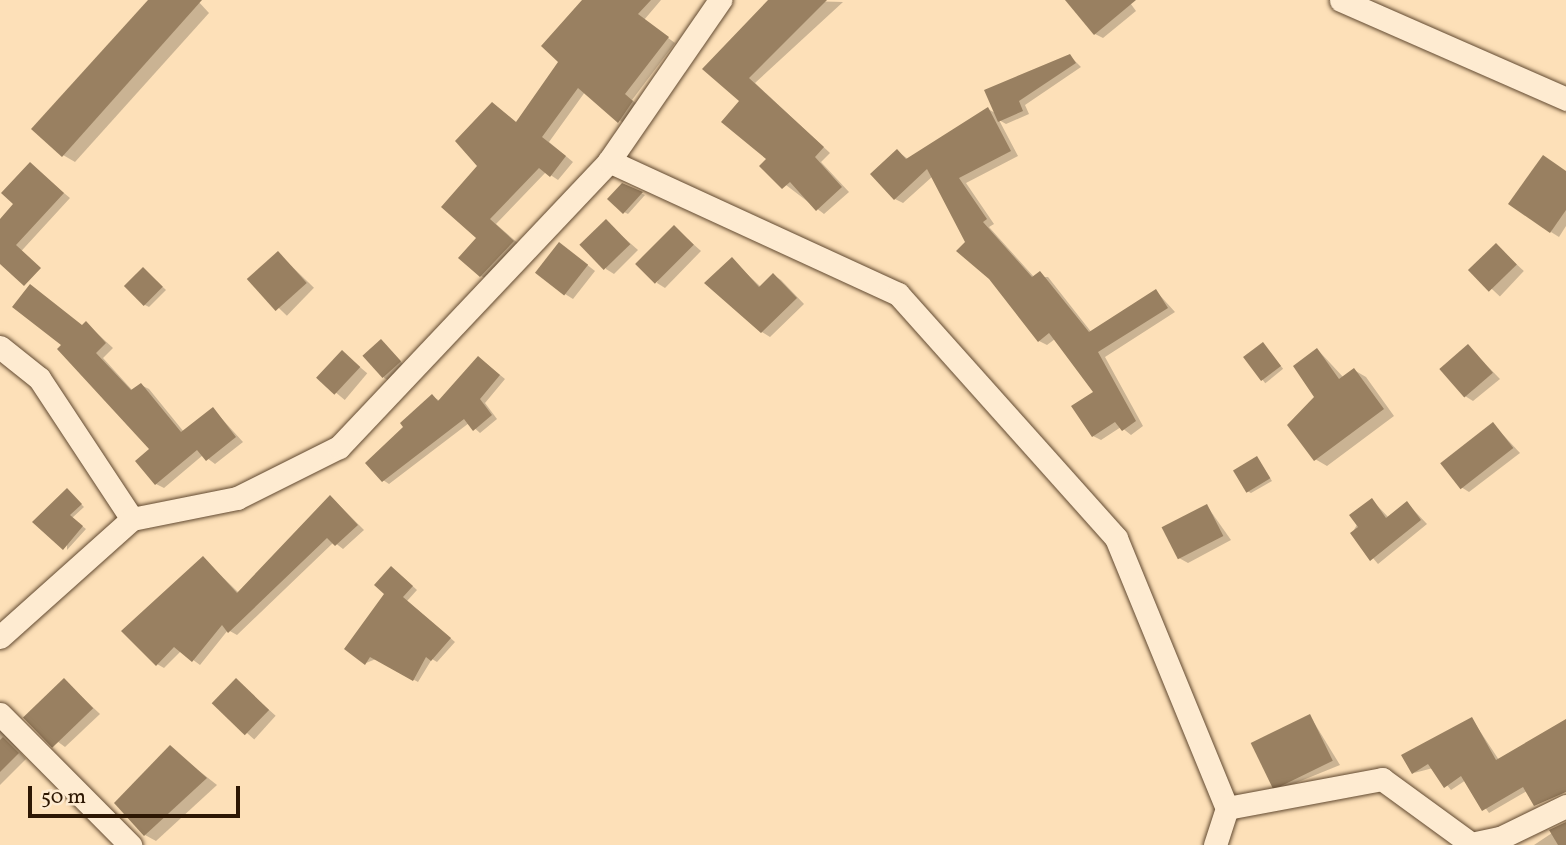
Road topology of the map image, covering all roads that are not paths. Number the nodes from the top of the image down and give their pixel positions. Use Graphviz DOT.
graph roads {
  1 [pos="720,0"];
  2 [pos="1341,0"];
  3 [pos="1566,99"];
  4 [pos="609,161"];
  5 [pos="0,347"];
  6 [pos="132,519"];
  7 [pos="0,637"];
  8 [pos="0,714"];
  9 [pos="1566,806"];
  10 [pos="1227,808"];
  11 [pos="130,845"];
  12 [pos="1215,845"];
  1 -- 4 [label="street"];
  2 -- 3 [label="street"];
  4 -- 6 [label="street"];
  4 -- 10 [label="street"];
  5 -- 6 [label="street"];
  6 -- 7 [label="street"];
  8 -- 11 [label="street"];
  9 -- 10 [label="street"];
  10 -- 12 [label="street"];
}
